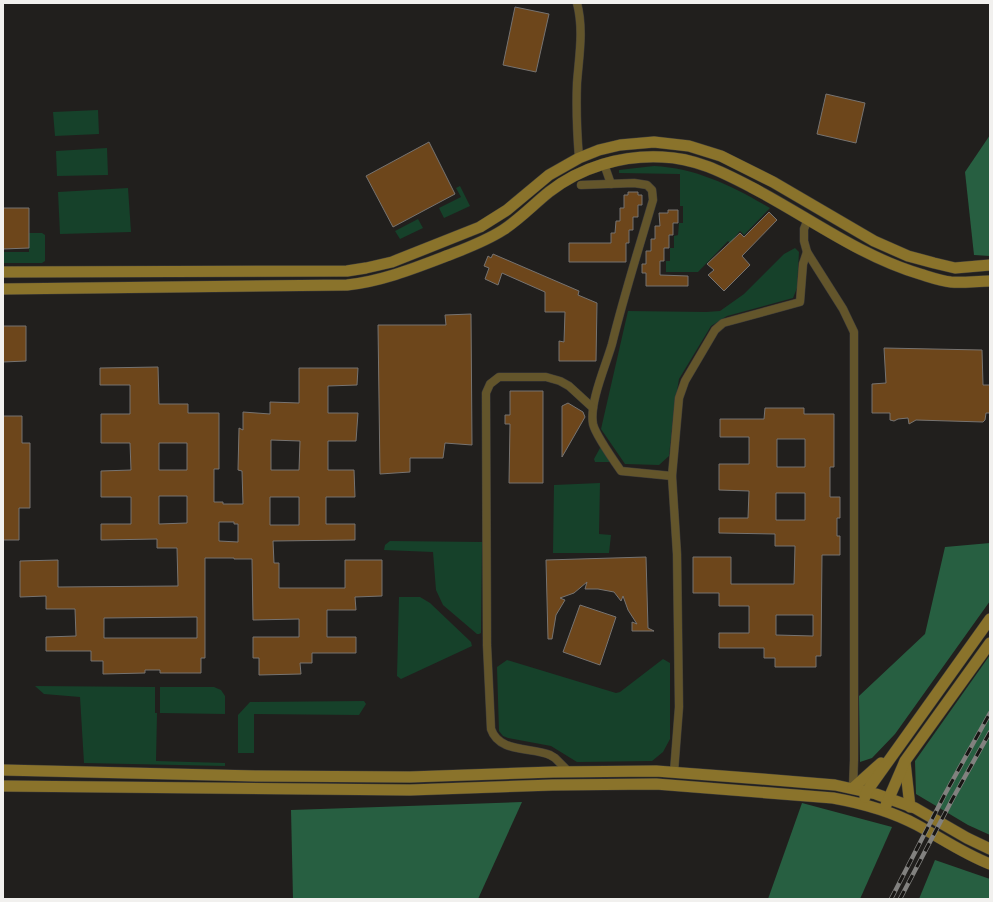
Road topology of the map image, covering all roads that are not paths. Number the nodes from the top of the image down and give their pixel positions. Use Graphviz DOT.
graph roads {
  1 [pos="577,3"];
  2 [pos="672,143"];
  3 [pos="599,150"];
  4 [pos="670,157"];
  5 [pos="579,158"];
  6 [pos="604,164"];
  7 [pos="611,184"];
  8 [pos="581,186"];
  9 [pos="816,207"];
  10 [pos="808,219"];
  11 [pos="807,252"];
  12 [pos="990,265"];
  13 [pos="3,272"];
  14 [pos="209,272"];
  15 [pos="990,281"];
  16 [pos="209,286"];
  17 [pos="3,289"];
  18 [pos="593,408"];
  19 [pos="672,476"];
  20 [pos="990,619"];
  21 [pos="990,643"];
  22 [pos="894,752"];
  23 [pos="905,761"];
  24 [pos="3,770"];
  25 [pos="569,772"];
  26 [pos="674,772"];
  27 [pos="268,776"];
  28 [pos="569,784"];
  29 [pos="673,785"];
  30 [pos="3,786"];
  31 [pos="853,788"];
  32 [pos="268,790"];
  33 [pos="867,791"];
  34 [pos="889,798"];
  35 [pos="863,805"];
  36 [pos="910,807"];
  37 [pos="884,812"];
  38 [pos="990,849"];
  39 [pos="990,864"];
  1 -- 5 [label="street"];
  2 -- 3 [label="street"];
  2 -- 4 [label="street"];
  2 -- 9 [label="street"];
  3 -- 5 [label="street"];
  3 -- 6 [label="street"];
  4 -- 6 [label="street"];
  4 -- 10 [label="street"];
  5 -- 14 [label="street"];
  6 -- 7 [label="street"];
  6 -- 16 [label="street"];
  7 -- 8 [label="street"];
  7 -- 18 [label="street"];
  9 -- 10 [label="street"];
  9 -- 12 [label="street"];
  10 -- 11 [label="street"];
  10 -- 15 [label="street"];
  11 -- 19 [label="street"];
  11 -- 31 [label="street"];
  13 -- 14 [label="street"];
  14 -- 16 [label="street"];
  16 -- 17 [label="street"];
  18 -- 19 [label="street"];
  18 -- 25 [label="street"];
  19 -- 26 [label="street"];
  20 -- 22 [label="street"];
  21 -- 23 [label="street"];
  22 -- 31 [label="street"];
  22 -- 33 [label="street"];
  23 -- 34 [label="street"];
  23 -- 36 [label="street"];
  24 -- 27 [label="street"];
  25 -- 26 [label="street"];
  25 -- 27 [label="street"];
  25 -- 28 [label="street"];
  26 -- 29 [label="street"];
  26 -- 31 [label="street"];
  27 -- 32 [label="street"];
  28 -- 29 [label="street"];
  28 -- 32 [label="street"];
  29 -- 35 [label="street"];
  30 -- 32 [label="street"];
  31 -- 33 [label="street"];
  33 -- 34 [label="street"];
  33 -- 35 [label="street"];
  34 -- 36 [label="street"];
  34 -- 37 [label="street"];
  35 -- 37 [label="street"];
  36 -- 38 [label="street"];
  37 -- 39 [label="street"];
}
